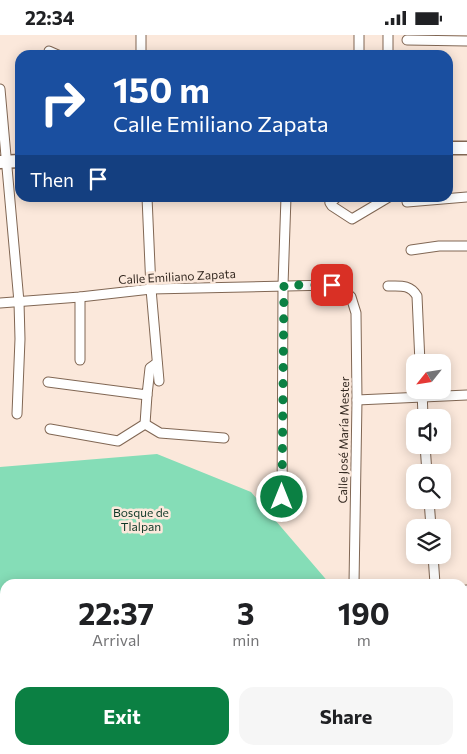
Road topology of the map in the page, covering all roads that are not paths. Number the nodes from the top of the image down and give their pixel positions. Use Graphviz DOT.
graph roads {
  1 [pos="141,35"];
  2 [pos="359,35"];
  3 [pos="388,35"];
  4 [pos="407,40"];
  5 [pos="467,41"];
  6 [pos="141,50"];
  7 [pos="359,50"];
  8 [pos="388,50"];
  9 [pos="0,89"];
  10 [pos="453,148"];
  11 [pos="467,148"];
  12 [pos="9,162"];
  13 [pos="467,197"];
  14 [pos="453,198"];
  15 [pos="147,202"];
  16 [pos="286,202"];
  17 [pos="331,202"];
  18 [pos="381,202"];
  19 [pos="467,246"];
  20 [pos="411,250"];
  21 [pos="284,285"];
  22 [pos="388,287"];
  23 [pos="151,289"];
  24 [pos="80,297"];
  25 [pos="351,297"];
  26 [pos="19,302"];
  27 [pos="0,303"];
  28 [pos="420,354"];
  29 [pos="80,361"];
  30 [pos="157,363"];
  31 [pos="159,381"];
  32 [pos="48,382"];
  33 [pos="451,394"];
  34 [pos="147,395"];
  35 [pos="406,395"];
  36 [pos="467,395"];
  37 [pos="357,400"];
  38 [pos="17,414"];
  39 [pos="145,425"];
  40 [pos="50,429"];
  41 [pos="224,438"];
  42 [pos="282,516"];
  43 [pos="433,564"];
  44 [pos="354,579"];
  45 [pos="434,579"];
  1 -- 6 [label="street"];
  2 -- 7 [label="street"];
  3 -- 8 [label="street"];
  4 -- 5 [label="street"];
  9 -- 12 [label="street"];
  10 -- 11 [label="street"];
  12 -- 26 [label="street"];
  13 -- 14 [label="street"];
  15 -- 23 [label="street"];
  16 -- 21 [label="street"];
  17 -- 18 [label="street"];
  19 -- 20 [label="street"];
  21 -- 23 [label="street, Calle Emiliano Zapata"];
  21 -- 25 [label="street, Calle Emiliano Zapata"];
  21 -- 42 [label="street"];
  22 -- 28 [label="street"];
  23 -- 24 [label="street, Calle Emiliano Zapata"];
  23 -- 30 [label="street"];
  24 -- 26 [label="street, Calle Emiliano Zapata"];
  24 -- 29 [label="street"];
  25 -- 37 [label="street, Calle José María Mester"];
  26 -- 27 [label="street, Calle Emiliano Zapata"];
  26 -- 38 [label="street"];
  30 -- 31 [label="street"];
  30 -- 34 [label="street"];
  32 -- 34 [label="street"];
  33 -- 36 [label="street"];
  34 -- 39 [label="street"];
  35 -- 37 [label="street"];
  37 -- 44 [label="street, Calle José María Mester"];
  39 -- 40 [label="street"];
  39 -- 41 [label="street"];
  43 -- 45 [label="street"];
}
